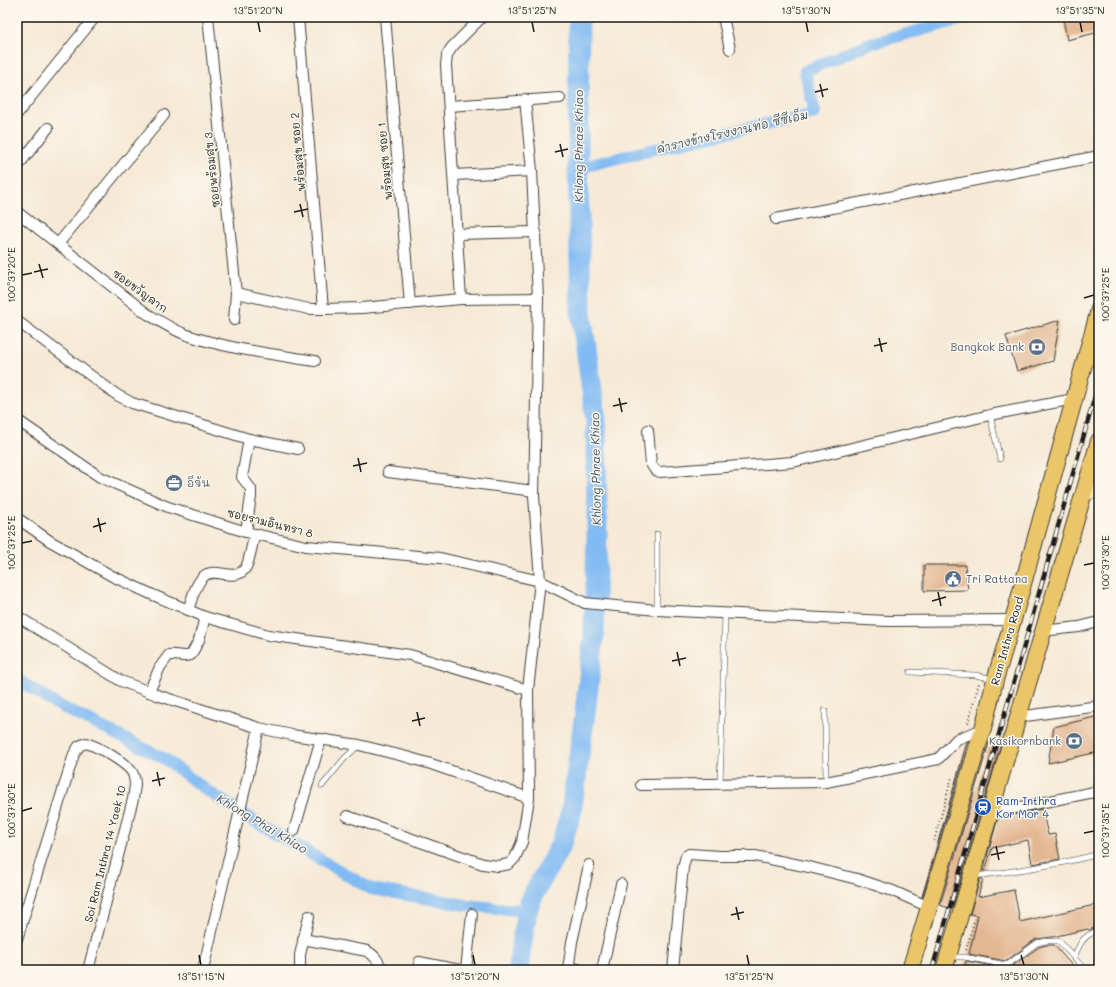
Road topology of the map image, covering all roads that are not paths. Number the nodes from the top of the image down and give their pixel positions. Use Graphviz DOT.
graph roads {
  1 [pos="95,17"];
  2 [pos="208,17"];
  3 [pos="298,17"];
  4 [pos="385,17"];
  5 [pos="482,17"];
  6 [pos="723,17"];
  7 [pos="730,49"];
  8 [pos="560,98"];
  9 [pos="525,99"];
  10 [pos="449,106"];
  11 [pos="17,114"];
  12 [pos="164,115"];
  13 [pos="48,128"];
  14 [pos="1099,156"];
  15 [pos="17,167"];
  16 [pos="532,171"];
  17 [pos="454,175"];
  18 [pos="17,212"];
  19 [pos="776,219"];
  20 [pos="536,232"];
  21 [pos="458,234"];
  22 [pos="58,244"];
  23 [pos="236,293"];
  24 [pos="538,298"];
  25 [pos="461,299"];
  26 [pos="410,304"];
  27 [pos="323,309"];
  28 [pos="1099,310"];
  29 [pos="17,320"];
  30 [pos="234,320"];
  31 [pos="315,361"];
  32 [pos="1074,399"];
  33 [pos="990,415"];
  34 [pos="17,420"];
  35 [pos="648,430"];
  36 [pos="249,439"];
  37 [pos="1099,442"];
  38 [pos="298,449"];
  39 [pos="1000,459"];
  40 [pos="388,472"];
  41 [pos="1099,490"];
  42 [pos="534,491"];
  43 [pos="1083,493"];
  44 [pos="17,518"];
  45 [pos="250,533"];
  46 [pos="657,534"];
  47 [pos="540,581"];
  48 [pos="188,610"];
  49 [pos="657,610"];
  50 [pos="725,614"];
  51 [pos="17,616"];
  52 [pos="205,617"];
  53 [pos="1014,620"];
  54 [pos="1099,622"];
  55 [pos="1042,631"];
  56 [pos="910,672"];
  57 [pos="988,678"];
  58 [pos="528,690"];
  59 [pos="149,692"];
  60 [pos="1099,706"];
  61 [pos="825,711"];
  62 [pos="1018,717"];
  63 [pos="259,728"];
  64 [pos="983,729"];
  65 [pos="321,739"];
  66 [pos="360,745"];
  67 [pos="826,782"];
  68 [pos="641,785"];
  69 [pos="720,785"];
  70 [pos="322,786"];
  71 [pos="1099,791"];
  72 [pos="528,798"];
  73 [pos="990,813"];
  74 [pos="347,816"];
  75 [pos="294,831"];
  76 [pos="1099,854"];
  77 [pos="589,865"];
  78 [pos="972,876"];
  79 [pos="621,884"];
  80 [pos="929,907"];
  81 [pos="472,914"];
  82 [pos="309,916"];
  83 [pos="1099,930"];
  84 [pos="17,939"];
  85 [pos="303,939"];
  86 [pos="1074,958"];
  87 [pos="419,962"];
  88 [pos="946,963"];
  89 [pos="568,968"];
  90 [pos="88,970"];
  91 [pos="203,970"];
  92 [pos="300,970"];
  93 [pos="382,970"];
  94 [pos="460,970"];
  95 [pos="466,970"];
  96 [pos="581,970"];
  97 [pos="602,970"];
  98 [pos="673,970"];
  99 [pos="910,970"];
  100 [pos="1085,970"];
  1 -- 11 [label="street"];
  2 -- 23 [label="street, ซอยพร้อมสุข 3"];
  3 -- 27 [label="street, พร้อมสุข ซอย 2"];
  4 -- 26 [label="street, พร้อมสุข ซอย 1"];
  5 -- 10 [label="street"];
  6 -- 7 [label="street"];
  8 -- 9 [label="street"];
  9 -- 10 [label="street"];
  9 -- 16 [label="street"];
  10 -- 17 [label="street"];
  12 -- 22 [label="street"];
  13 -- 15 [label="street"];
  14 -- 19 [label="street"];
  16 -- 17 [label="street"];
  16 -- 20 [label="street"];
  17 -- 21 [label="street"];
  18 -- 22 [label="street, ซอยขวัญลาก"];
  20 -- 21 [label="street"];
  20 -- 24 [label="street"];
  21 -- 25 [label="street"];
  22 -- 31 [label="street, ซอยขวัญลาก"];
  23 -- 27 [label="street"];
  23 -- 30 [label="street, ซอยพร้อมสุข 3"];
  24 -- 25 [label="street"];
  24 -- 42 [label="street"];
  25 -- 26 [label="street"];
  26 -- 27 [label="street"];
  28 -- 32 [label="main road, Ram Inthra Road"];
  29 -- 36 [label="street"];
  32 -- 33 [label="street"];
  32 -- 53 [label="main road, Ram Inthra Road"];
  33 -- 35 [label="street"];
  33 -- 39 [label="lane"];
  34 -- 45 [label="street, ซอยรามอินทรา 8"];
  36 -- 38 [label="street"];
  36 -- 45 [label="street"];
  37 -- 43 [label="main road"];
  40 -- 42 [label="street"];
  41 -- 43 [label="street"];
  42 -- 47 [label="street"];
  43 -- 55 [label="main road"];
  44 -- 48 [label="street"];
  45 -- 47 [label="street, ซอยรามอินทรา 8"];
  45 -- 48 [label="street"];
  46 -- 49 [label="lane"];
  47 -- 49 [label="street, ซอยรามอินทรา 8"];
  47 -- 58 [label="street"];
  48 -- 52 [label="street"];
  49 -- 50 [label="street, ซอยรามอินทรา 8"];
  50 -- 53 [label="street, ซอยรามอินทรา 8"];
  50 -- 69 [label="lane"];
  51 -- 59 [label="street"];
  52 -- 58 [label="street"];
  52 -- 59 [label="street"];
  53 -- 57 [label="main road, Ram Inthra Road"];
  54 -- 55 [label="street"];
  55 -- 62 [label="main road"];
  56 -- 57 [label="lane"];
  57 -- 64 [label="main road, Ram Inthra Road"];
  58 -- 72 [label="street"];
  59 -- 63 [label="street"];
  60 -- 62 [label="street"];
  61 -- 67 [label="lane"];
  62 -- 73 [label="main road"];
  63 -- 65 [label="street"];
  63 -- 91 [label="street"];
  64 -- 67 [label="street"];
  64 -- 80 [label="main road, Ram Inthra Road"];
  65 -- 66 [label="street"];
  65 -- 75 [label="street"];
  66 -- 70 [label="lane"];
  66 -- 72 [label="street"];
  67 -- 69 [label="street"];
  68 -- 69 [label="street"];
  71 -- 73 [label="street"];
  72 -- 74 [label="street"];
  73 -- 78 [label="main road"];
  76 -- 78 [label="lane"];
  77 -- 89 [label="street"];
  78 -- 88 [label="main road"];
  79 -- 97 [label="street"];
  80 -- 98 [label="street"];
  80 -- 99 [label="main road, Ram Inthra Road"];
  81 -- 95 [label="street"];
  82 -- 85 [label="street"];
  83 -- 86 [label="lane"];
  84 -- 90 [label="street, Soi Ram Inthra 14 Yaek 10"];
  85 -- 92 [label="street"];
  85 -- 93 [label="street"];
  86 -- 88 [label="lane"];
  86 -- 100 [label="lane"];
  87 -- 94 [label="street"];
  89 -- 96 [label="street"];
}
